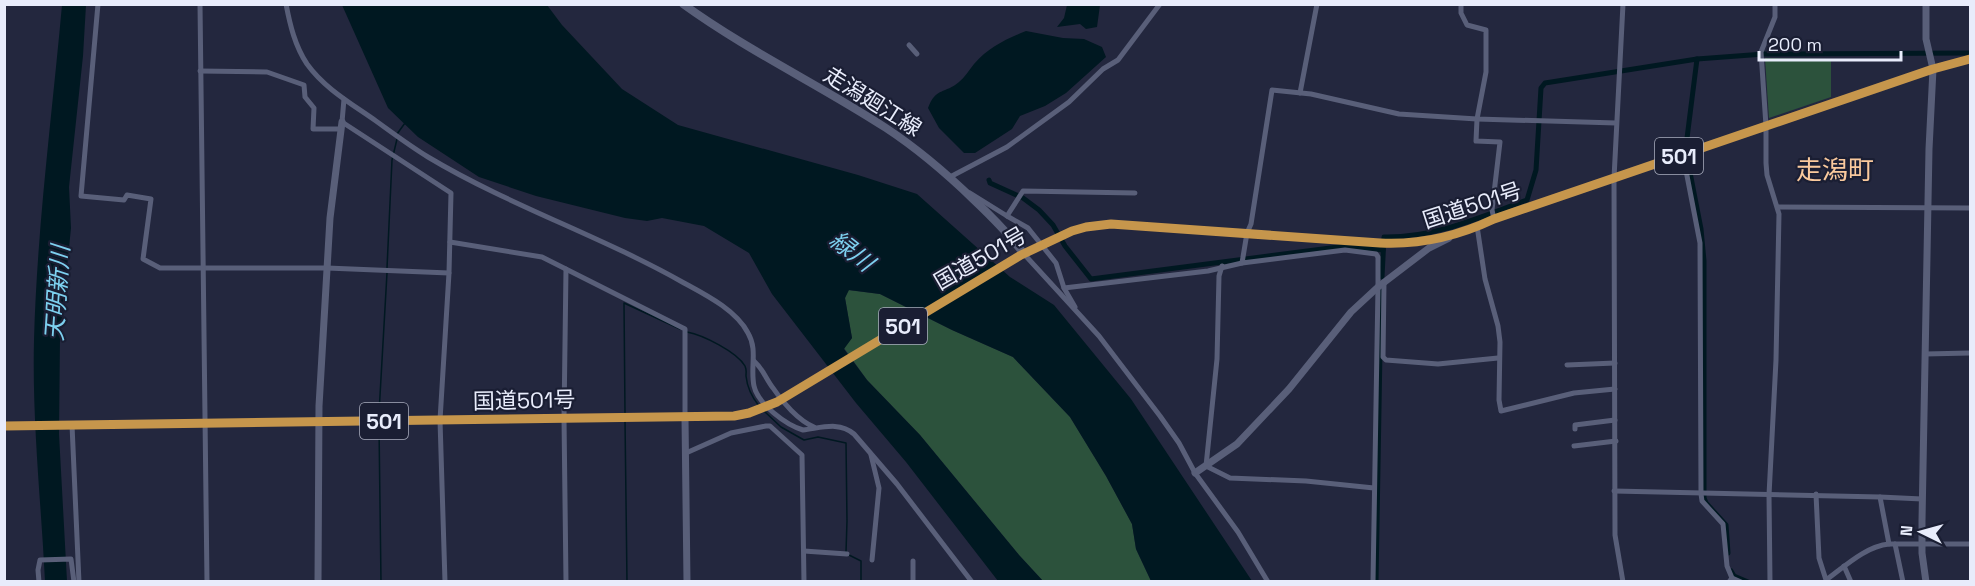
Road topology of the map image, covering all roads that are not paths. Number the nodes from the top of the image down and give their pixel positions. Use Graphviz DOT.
graph roads {
  1 [pos="98,4"];
  2 [pos="200,4"];
  3 [pos="286,4"];
  4 [pos="683,4"];
  5 [pos="1160,4"];
  6 [pos="1317,4"];
  7 [pos="1461,4"];
  8 [pos="1623,4"];
  9 [pos="1775,4"];
  10 [pos="1926,4"];
  11 [pos="909,45"];
  12 [pos="916,54"];
  13 [pos="1971,59"];
  14 [pos="1933,69"];
  15 [pos="200,71"];
  16 [pos="1300,93"];
  17 [pos="344,99"];
  18 [pos="1477,119"];
  19 [pos="1616,123"];
  20 [pos="341,125"];
  21 [pos="1766,126"];
  22 [pos="1683,155"];
  23 [pos="950,177"];
  24 [pos="1614,178"];
  25 [pos="962,188"];
  26 [pos="1135,193"];
  27 [pos="1778,207"];
  28 [pos="1928,207"];
  29 [pos="1971,208"];
  30 [pos="1493,215"];
  31 [pos="1007,216"];
  32 [pos="1478,226"];
  33 [pos="1247,233"];
  34 [pos="1459,233"];
  35 [pos="450,242"];
  36 [pos="1022,254"];
  37 [pos="1243,260"];
  38 [pos="1222,266"];
  39 [pos="327,268"];
  40 [pos="203,269"];
  41 [pos="566,269"];
  42 [pos="449,273"];
  43 [pos="1381,284"];
  44 [pos="1064,288"];
  45 [pos="1077,310"];
  46 [pos="1971,353"];
  47 [pos="1925,354"];
  48 [pos="1498,358"];
  49 [pos="754,361"];
  50 [pos="1615,363"];
  51 [pos="1567,365"];
  52 [pos="1615,389"];
  53 [pos="782,399"];
  54 [pos="564,418"];
  55 [pos="686,418"];
  56 [pos="440,420"];
  57 [pos="1616,420"];
  58 [pos="318,422"];
  59 [pos="205,423"];
  60 [pos="70,425"];
  61 [pos="4,426"];
  62 [pos="814,427"];
  63 [pos="1575,429"];
  64 [pos="1616,441"];
  65 [pos="1574,446"];
  66 [pos="686,453"];
  67 [pos="871,454"];
  68 [pos="1206,466"];
  69 [pos="1195,473"];
  70 [pos="1374,488"];
  71 [pos="1614,491"];
  72 [pos="1703,494"];
  73 [pos="1816,494"];
  74 [pos="1769,495"];
  75 [pos="1880,497"];
  76 [pos="1922,499"];
  77 [pos="1921,543"];
  78 [pos="1892,544"];
  79 [pos="1971,544"];
  80 [pos="804,552"];
  81 [pos="847,554"];
  82 [pos="872,560"];
  83 [pos="913,561"];
  84 [pos="1844,566"];
  85 [pos="1730,580"];
  86 [pos="1825,581"];
  87 [pos="39,582"];
  88 [pos="74,582"];
  89 [pos="79,582"];
  90 [pos="207,582"];
  91 [pos="318,582"];
  92 [pos="445,582"];
  93 [pos="566,582"];
  94 [pos="687,582"];
  95 [pos="804,582"];
  96 [pos="913,582"];
  97 [pos="972,582"];
  98 [pos="1268,582"];
  99 [pos="1373,582"];
  100 [pos="1623,582"];
  101 [pos="1741,582"];
  102 [pos="1770,582"];
  103 [pos="1851,582"];
  104 [pos="1903,582"];
  105 [pos="1926,582"];
  1 -- 40 [label="street"];
  2 -- 15 [label="street"];
  3 -- 17 [label="street"];
  4 -- 23 [label="main road, 走潟廻江線"];
  5 -- 23 [label="street"];
  6 -- 16 [label="street"];
  7 -- 18 [label="street"];
  8 -- 19 [label="street"];
  9 -- 21 [label="street"];
  10 -- 14 [label="street"];
  11 -- 12 [label="street"];
  13 -- 14 [label="highway, 国道501号 / 501"];
  14 -- 21 [label="highway, 国道501号 / 501"];
  14 -- 28 [label="street"];
  15 -- 20 [label="street"];
  15 -- 40 [label="street"];
  16 -- 18 [label="street"];
  16 -- 33 [label="street"];
  17 -- 20 [label="street"];
  17 -- 49 [label="street"];
  18 -- 19 [label="street"];
  18 -- 30 [label="street"];
  19 -- 24 [label="street"];
  20 -- 35 [label="street"];
  20 -- 39 [label="street"];
  21 -- 22 [label="highway, 国道501号 / 501"];
  21 -- 27 [label="street"];
  22 -- 24 [label="highway, 国道501号 / 501"];
  22 -- 72 [label="street"];
  23 -- 25 [label="main road, 走潟廻江線"];
  24 -- 30 [label="highway, 国道501号 / 501"];
  24 -- 50 [label="street"];
  25 -- 31 [label="street"];
  25 -- 36 [label="main road, 走潟廻江線"];
  26 -- 31 [label="street"];
  27 -- 28 [label="street"];
  27 -- 74 [label="street"];
  28 -- 29 [label="street"];
  28 -- 47 [label="street"];
  30 -- 32 [label="highway, 国道501号 / 501"];
  31 -- 44 [label="street"];
  32 -- 34 [label="highway, 国道501号 / 501"];
  32 -- 48 [label="street"];
  33 -- 34 [label="highway, 国道501号 / 501"];
  33 -- 36 [label="highway, 国道501号 / 501"];
  33 -- 37 [label="street"];
  34 -- 43 [label="street"];
  35 -- 41 [label="street"];
  35 -- 42 [label="street"];
  36 -- 45 [label="street"];
  36 -- 53 [label="highway, 国道501号 / 501"];
  37 -- 38 [label="street"];
  37 -- 43 [label="street"];
  38 -- 44 [label="street"];
  38 -- 68 [label="street"];
  39 -- 40 [label="street"];
  39 -- 42 [label="street"];
  39 -- 58 [label="street"];
  40 -- 59 [label="street"];
  41 -- 54 [label="street"];
  41 -- 55 [label="street"];
  42 -- 56 [label="street"];
  43 -- 48 [label="street"];
  43 -- 68 [label="street"];
  43 -- 70 [label="street"];
  44 -- 45 [label="street"];
  45 -- 69 [label="street"];
  46 -- 47 [label="street"];
  47 -- 76 [label="street"];
  48 -- 52 [label="street"];
  49 -- 53 [label="street"];
  49 -- 62 [label="street"];
  50 -- 51 [label="street"];
  50 -- 52 [label="street"];
  52 -- 57 [label="street"];
  53 -- 55 [label="highway, 国道501号 / 501"];
  53 -- 62 [label="street"];
  54 -- 55 [label="highway, 国道501号 / 501"];
  54 -- 56 [label="highway, 国道501号 / 501"];
  54 -- 93 [label="street"];
  55 -- 66 [label="street"];
  56 -- 58 [label="highway, 国道501号 / 501"];
  56 -- 92 [label="street"];
  57 -- 63 [label="street"];
  57 -- 64 [label="street"];
  58 -- 59 [label="highway, 国道501号 / 501"];
  58 -- 91 [label="street"];
  59 -- 60 [label="highway, 国道501号 / 501"];
  59 -- 90 [label="street"];
  60 -- 61 [label="highway, 国道501号 / 501"];
  60 -- 89 [label="street"];
  62 -- 67 [label="street"];
  64 -- 65 [label="street"];
  64 -- 71 [label="street"];
  66 -- 80 [label="street"];
  66 -- 94 [label="street"];
  67 -- 82 [label="street"];
  67 -- 97 [label="street"];
  68 -- 69 [label="street"];
  68 -- 70 [label="street"];
  69 -- 98 [label="street"];
  70 -- 99 [label="street"];
  71 -- 72 [label="street"];
  71 -- 100 [label="street"];
  72 -- 74 [label="street"];
  72 -- 85 [label="street"];
  73 -- 74 [label="street"];
  73 -- 75 [label="street"];
  73 -- 86 [label="street"];
  74 -- 102 [label="street"];
  75 -- 76 [label="street"];
  75 -- 78 [label="street"];
  76 -- 77 [label="street"];
  77 -- 78 [label="street"];
  77 -- 79 [label="street"];
  77 -- 105 [label="street"];
  78 -- 84 [label="street"];
  78 -- 104 [label="street"];
  80 -- 81 [label="street"];
  80 -- 95 [label="street"];
  83 -- 96 [label="street"];
  84 -- 86 [label="street"];
  84 -- 103 [label="street"];
  85 -- 101 [label="street"];
  87 -- 88 [label="street"];
}
